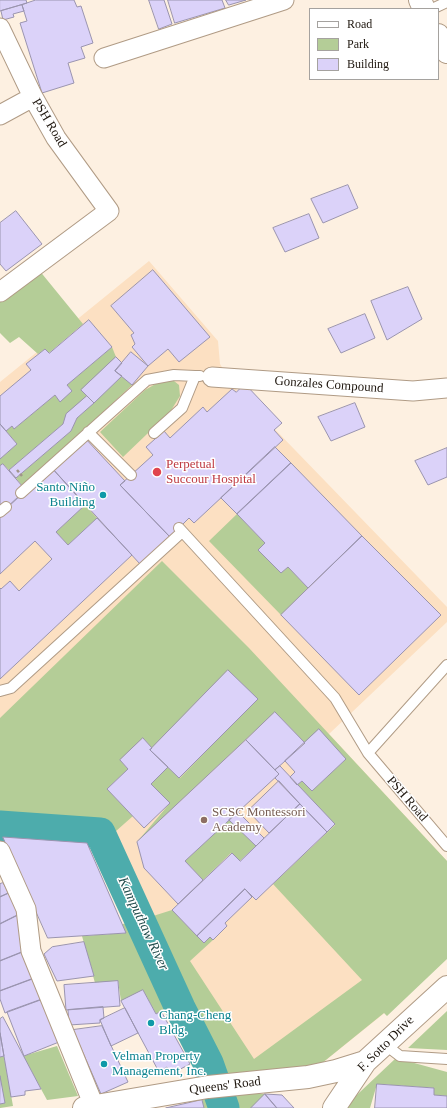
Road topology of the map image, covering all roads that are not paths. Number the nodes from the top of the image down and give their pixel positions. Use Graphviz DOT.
graph roads {
  1 [pos="284,0"];
  2 [pos="447,2"];
  3 [pos="434,8"];
  4 [pos="0,28"];
  5 [pos="439,37"];
  6 [pos="447,52"];
  7 [pos="104,58"];
  8 [pos="33,97"];
  9 [pos="0,115"];
  10 [pos="0,292"];
  11 [pos="203,376"];
  12 [pos="447,388"];
  13 [pos="88,432"];
  14 [pos="154,433"];
  15 [pos="131,475"];
  16 [pos="21,493"];
  17 [pos="447,665"];
  18 [pos="0,692"];
  19 [pos="368,753"];
  20 [pos="447,846"];
  21 [pos="0,851"];
  22 [pos="447,987"];
  23 [pos="383,1043"];
  24 [pos="447,1059"];
  25 [pos="365,1062"];
  26 [pos="162,1102"];
  27 [pos="89,1107"];
  28 [pos="334,1108"];
  1 -- 7 [label="street"];
  2 -- 3 [label="lane"];
  4 -- 8 [label="street, PSH Road"];
  5 -- 6 [label="street"];
  8 -- 9 [label="street"];
  8 -- 10 [label="street, PSH Road"];
  11 -- 12 [label="street, Gonzales Compound"];
  11 -- 13 [label="lane"];
  11 -- 14 [label="lane"];
  13 -- 15 [label="lane"];
  13 -- 16 [label="lane"];
  17 -- 19 [label="lane"];
  18 -- 19 [label="lane, PSH Road"];
  19 -- 20 [label="lane, PSH Road"];
  21 -- 27 [label="street"];
  22 -- 23 [label="street, F. Sotto Drive"];
  23 -- 24 [label="lane"];
  23 -- 25 [label="street, F. Sotto Drive"];
  25 -- 26 [label="street, Queens' Road"];
  25 -- 28 [label="street, F. Sotto Drive"];
  26 -- 27 [label="street, Queens' Road"];
}
